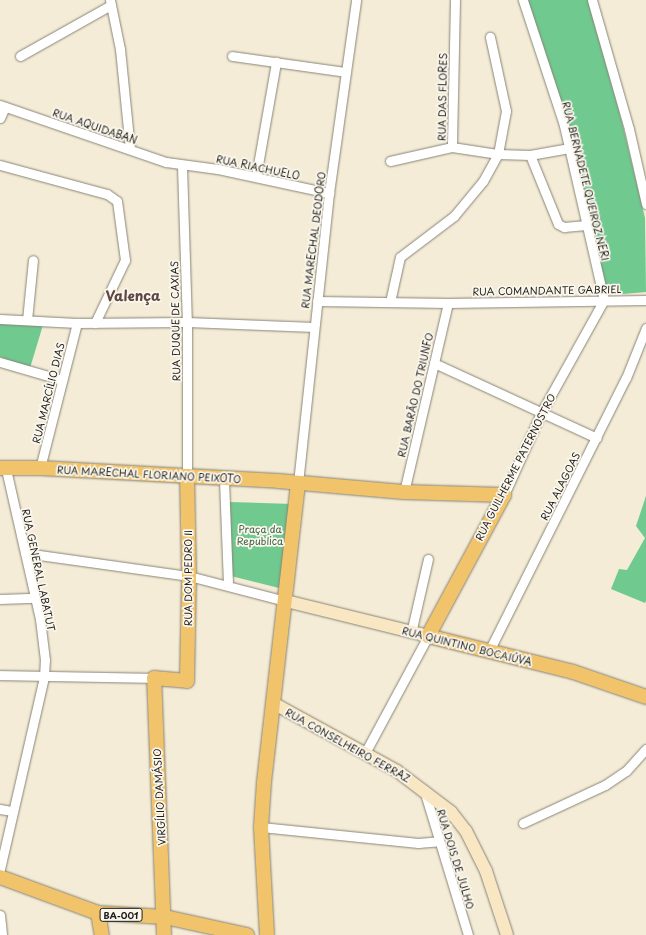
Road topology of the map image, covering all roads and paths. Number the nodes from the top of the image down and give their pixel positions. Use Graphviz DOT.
graph roads {
  1 [pos="356,0"];
  2 [pos="455,0"];
  3 [pos="523,0"];
  4 [pos="592,0"];
  5 [pos="110,2"];
  6 [pos="490,38"];
  7 [pos="20,56"];
  8 [pos="232,56"];
  9 [pos="276,62"];
  10 [pos="346,72"];
  11 [pos="2,106"];
  12 [pos="0,118"];
  13 [pos="452,148"];
  14 [pos="569,148"];
  15 [pos="130,149"];
  16 [pos="498,154"];
  17 [pos="530,155"];
  18 [pos="390,161"];
  19 [pos="0,165"];
  20 [pos="182,166"];
  21 [pos="256,176"];
  22 [pos="329,193"];
  23 [pos="646,204"];
  24 [pos="586,225"];
  25 [pos="33,260"];
  26 [pos="604,300"];
  27 [pos="646,300"];
  28 [pos="317,301"];
  29 [pos="390,302"];
  30 [pos="448,303"];
  31 [pos="0,319"];
  32 [pos="27,320"];
  33 [pos="187,322"];
  34 [pos="77,323"];
  35 [pos="96,323"];
  36 [pos="314,327"];
  37 [pos="646,328"];
  38 [pos="0,362"];
  39 [pos="434,363"];
  40 [pos="62,380"];
  41 [pos="541,413"];
  42 [pos="597,438"];
  43 [pos="40,468"];
  44 [pos="3,469"];
  45 [pos="187,476"];
  46 [pos="224,480"];
  47 [pos="298,483"];
  48 [pos="404,492"];
  49 [pos="504,495"];
  50 [pos="25,553"];
  51 [pos="428,559"];
  52 [pos="189,576"];
  53 [pos="228,585"];
  54 [pos="35,598"];
  55 [pos="0,599"];
  56 [pos="286,601"];
  57 [pos="411,633"];
  58 [pos="428,636"];
  59 [pos="490,651"];
  60 [pos="0,675"];
  61 [pos="44,677"];
  62 [pos="154,678"];
  63 [pos="646,697"];
  64 [pos="273,703"];
  65 [pos="646,749"];
  66 [pos="365,753"];
  67 [pos="423,788"];
  68 [pos="0,809"];
  69 [pos="11,811"];
  70 [pos="523,823"];
  71 [pos="261,827"];
  72 [pos="439,841"];
  73 [pos="0,869"];
  74 [pos="0,877"];
  75 [pos="98,913"];
  76 [pos="0,915"];
  77 [pos="165,917"];
  78 [pos="2,935"];
  79 [pos="102,935"];
  80 [pos="164,935"];
  81 [pos="247,935"];
  82 [pos="267,935"];
  83 [pos="468,935"];
  84 [pos="507,935"];
  1 -- 10 [label="street, RUA MARECHAL DEODORO"];
  2 -- 13 [label="street, RUA DAS FLORES"];
  3 -- 14 [label="street, RUA BERNADETE QUEIROZ NERI"];
  4 -- 23 [label="street"];
  5 -- 7 [label="street"];
  5 -- 15 [label="street"];
  6 -- 16 [label="street"];
  8 -- 9 [label="street"];
  9 -- 10 [label="street"];
  9 -- 21 [label="street"];
  10 -- 22 [label="street, RUA MARECHAL DEODORO"];
  11 -- 12 [label="street"];
  11 -- 15 [label="street, RUA AQUIDABAN"];
  13 -- 16 [label="street, RUA DAS FLORES"];
  13 -- 18 [label="street"];
  14 -- 17 [label="street, RUA DAS FLORES"];
  14 -- 24 [label="street, RUA BERNADETE QUEIROZ NERI"];
  15 -- 20 [label="street, RUA AQUIDABAN"];
  16 -- 17 [label="street, RUA DAS FLORES"];
  16 -- 29 [label="street"];
  17 -- 24 [label="street"];
  19 -- 35 [label="street"];
  20 -- 21 [label="street, RUA RIACHUELO"];
  20 -- 33 [label="street, RUA DUQUE DE CAXIAS"];
  21 -- 22 [label="street, RUA RIACHUELO"];
  22 -- 28 [label="street, RUA MARECHAL DEODORO"];
  24 -- 26 [label="street, RUA BERNADETE QUEIROZ NERI"];
  25 -- 32 [label="street"];
  26 -- 27 [label="street, RUA COMANDANTE GABRIEL"];
  26 -- 30 [label="street, RUA COMANDANTE GABRIEL"];
  26 -- 41 [label="street, RUA GUILHERME PATERNOSTRO"];
  28 -- 29 [label="street, RUA COMANDANTE GABRIEL"];
  28 -- 36 [label="street, RUA MARECHAL DEODORO"];
  29 -- 30 [label="street, RUA COMANDANTE GABRIEL"];
  30 -- 39 [label="street, RUA BARÃO DO TRIUNFO"];
  31 -- 32 [label="street"];
  32 -- 34 [label="street"];
  33 -- 35 [label="street"];
  33 -- 36 [label="street"];
  33 -- 45 [label="street, RUA DUQUE DE CAXIAS"];
  34 -- 35 [label="street"];
  34 -- 40 [label="street, RUA MARCÍLIO DIAS"];
  36 -- 47 [label="street, RUA MARECHAL DEODORO"];
  37 -- 42 [label="street, RUA ALAGOAS"];
  38 -- 40 [label="street"];
  39 -- 41 [label="street"];
  39 -- 48 [label="street, RUA BARÃO DO TRIUNFO"];
  40 -- 43 [label="street, RUA MARCÍLIO DIAS"];
  41 -- 42 [label="street"];
  41 -- 49 [label="street, RUA GUILHERME PATERNOSTRO"];
  42 -- 59 [label="street, RUA ALAGOAS"];
  43 -- 44 [label="main road, RUA MARECHAL FLORIANO PEIXOTO"];
  43 -- 45 [label="main road, RUA MARECHAL FLORIANO PEIXOTO"];
  44 -- 50 [label="street, RUA GENERAL LABATUT"];
  45 -- 46 [label="main road, RUA MARECHAL FLORIANO PEIXOTO"];
  45 -- 52 [label="main road, RUA DOM PEDRO II"];
  46 -- 47 [label="main road, RUA MARECHAL FLORIANO PEIXOTO"];
  46 -- 53 [label="street"];
  47 -- 48 [label="main road, RUA MARECHAL FLORIANO PEIXOTO"];
  47 -- 56 [label="main road"];
  48 -- 49 [label="main road, RUA MARECHAL FLORIANO PEIXOTO"];
  49 -- 58 [label="main road, RUA GUILHERME PATERNOSTRO"];
  50 -- 52 [label="street"];
  50 -- 54 [label="street, RUA GENERAL LABATUT"];
  51 -- 57 [label="street"];
  52 -- 53 [label="street"];
  52 -- 62 [label="main road, RUA DOM PEDRO II"];
  53 -- 56 [label="street"];
  54 -- 55 [label="street"];
  54 -- 61 [label="street, RUA GENERAL LABATUT"];
  56 -- 57 [label="street, RUA QUINTINO BOCAIÚVA"];
  56 -- 64 [label="main road"];
  57 -- 58 [label="street, RUA QUINTINO BOCAIÚVA"];
  58 -- 59 [label="main road, RUA QUINTINO BOCAIÚVA"];
  58 -- 66 [label="street"];
  59 -- 63 [label="main road, RUA QUINTINO BOCAIÚVA"];
  60 -- 61 [label="street"];
  61 -- 62 [label="street"];
  61 -- 69 [label="street, RUA GENERAL LABATUT"];
  62 -- 77 [label="main road, VIRGÍLIO DAMÁSIO"];
  64 -- 66 [label="street, RUA CONSELHEIRO FERRAZ"];
  64 -- 71 [label="main road"];
  65 -- 70 [label="street"];
  66 -- 67 [label="street, RUA CONSELHEIRO FERRAZ"];
  67 -- 72 [label="street, RUA DOIS DE JULHO"];
  67 -- 84 [label="street, RUA CONSELHEIRO FERRAZ"];
  68 -- 69 [label="street"];
  69 -- 73 [label="street, RUA GENERAL LABATUT"];
  71 -- 72 [label="street"];
  71 -- 82 [label="main road"];
  72 -- 83 [label="street, RUA DOIS DE JULHO"];
  74 -- 75 [label="main road, BA-001"];
  75 -- 77 [label="main road, BA-001"];
  75 -- 79 [label="main road"];
  76 -- 78 [label="street"];
  77 -- 80 [label="main road, VIRGÍLIO DAMÁSIO"];
  77 -- 81 [label="main road, BA-001"];
}
